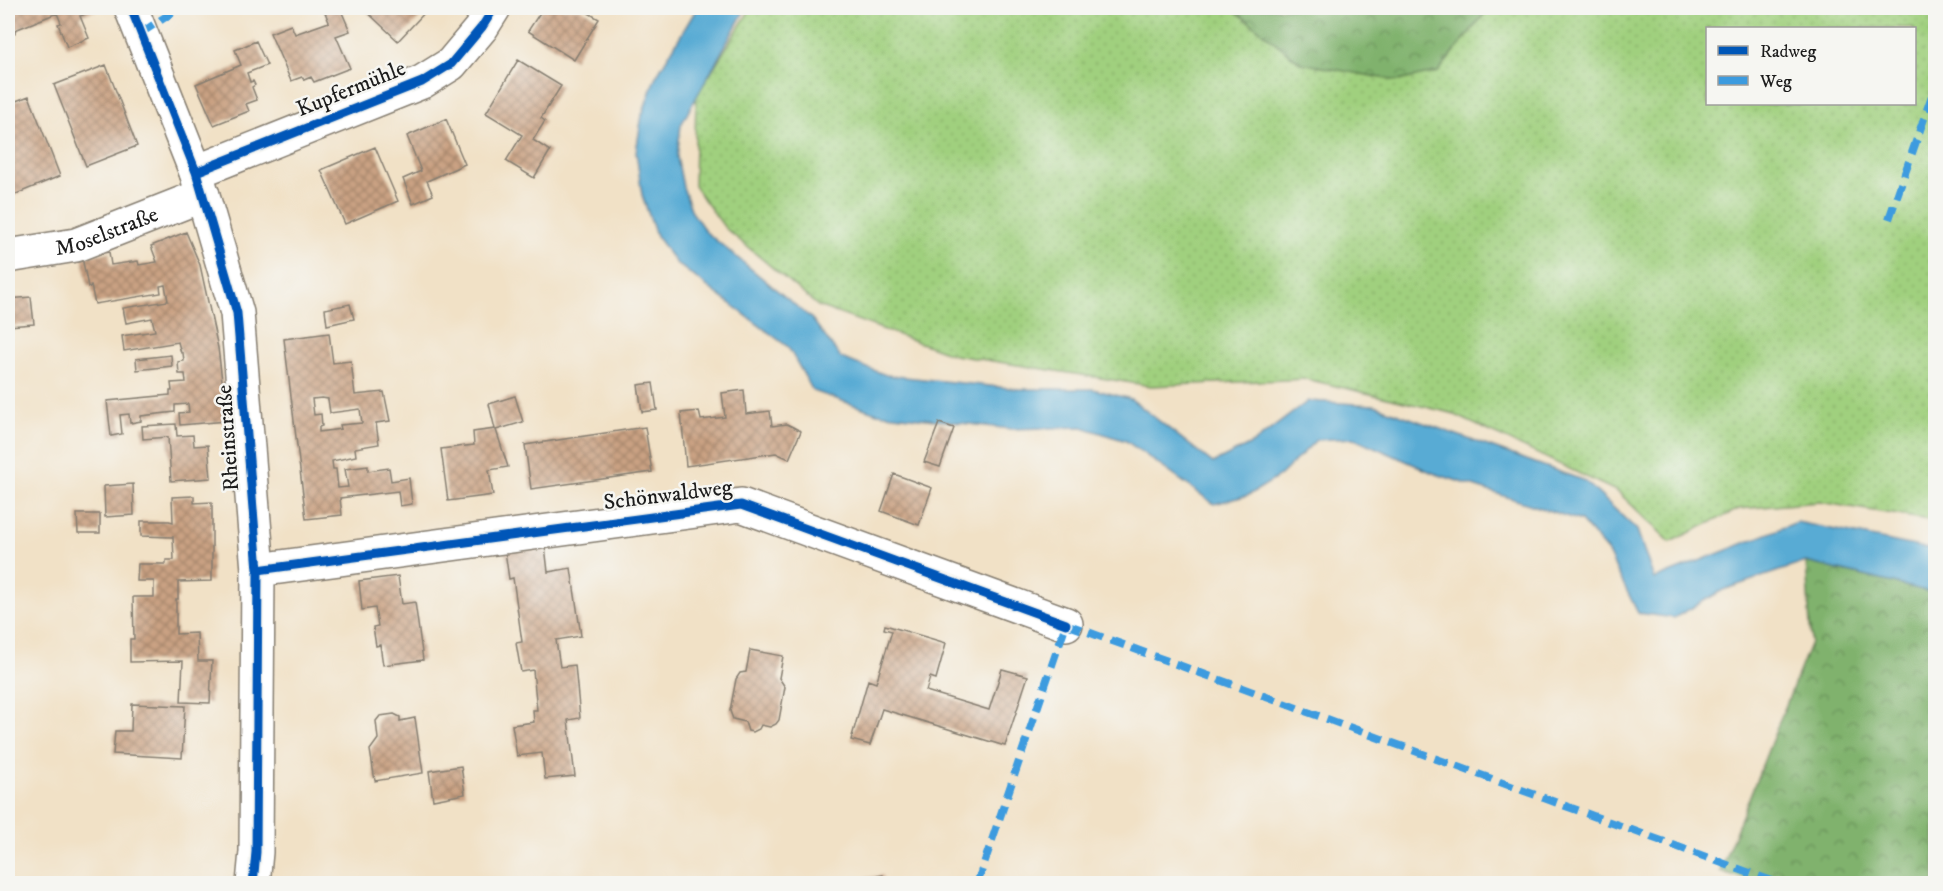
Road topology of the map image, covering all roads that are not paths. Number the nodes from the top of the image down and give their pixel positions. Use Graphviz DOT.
graph roads {
  1 [pos="131,8"];
  2 [pos="494,8"];
  3 [pos="199,184"];
  4 [pos="8,256"];
  5 [pos="258,570"];
  6 [pos="1066,624"];
  7 [pos="253,884"];
  1 -- 3 [label="street, Rheinstraße"];
  2 -- 3 [label="street, Kupfermühle"];
  3 -- 4 [label="street, Moselstraße"];
  3 -- 5 [label="street, Rheinstraße"];
  5 -- 6 [label="street, Schönwaldweg"];
  5 -- 7 [label="street, Rheinstraße"];
}
